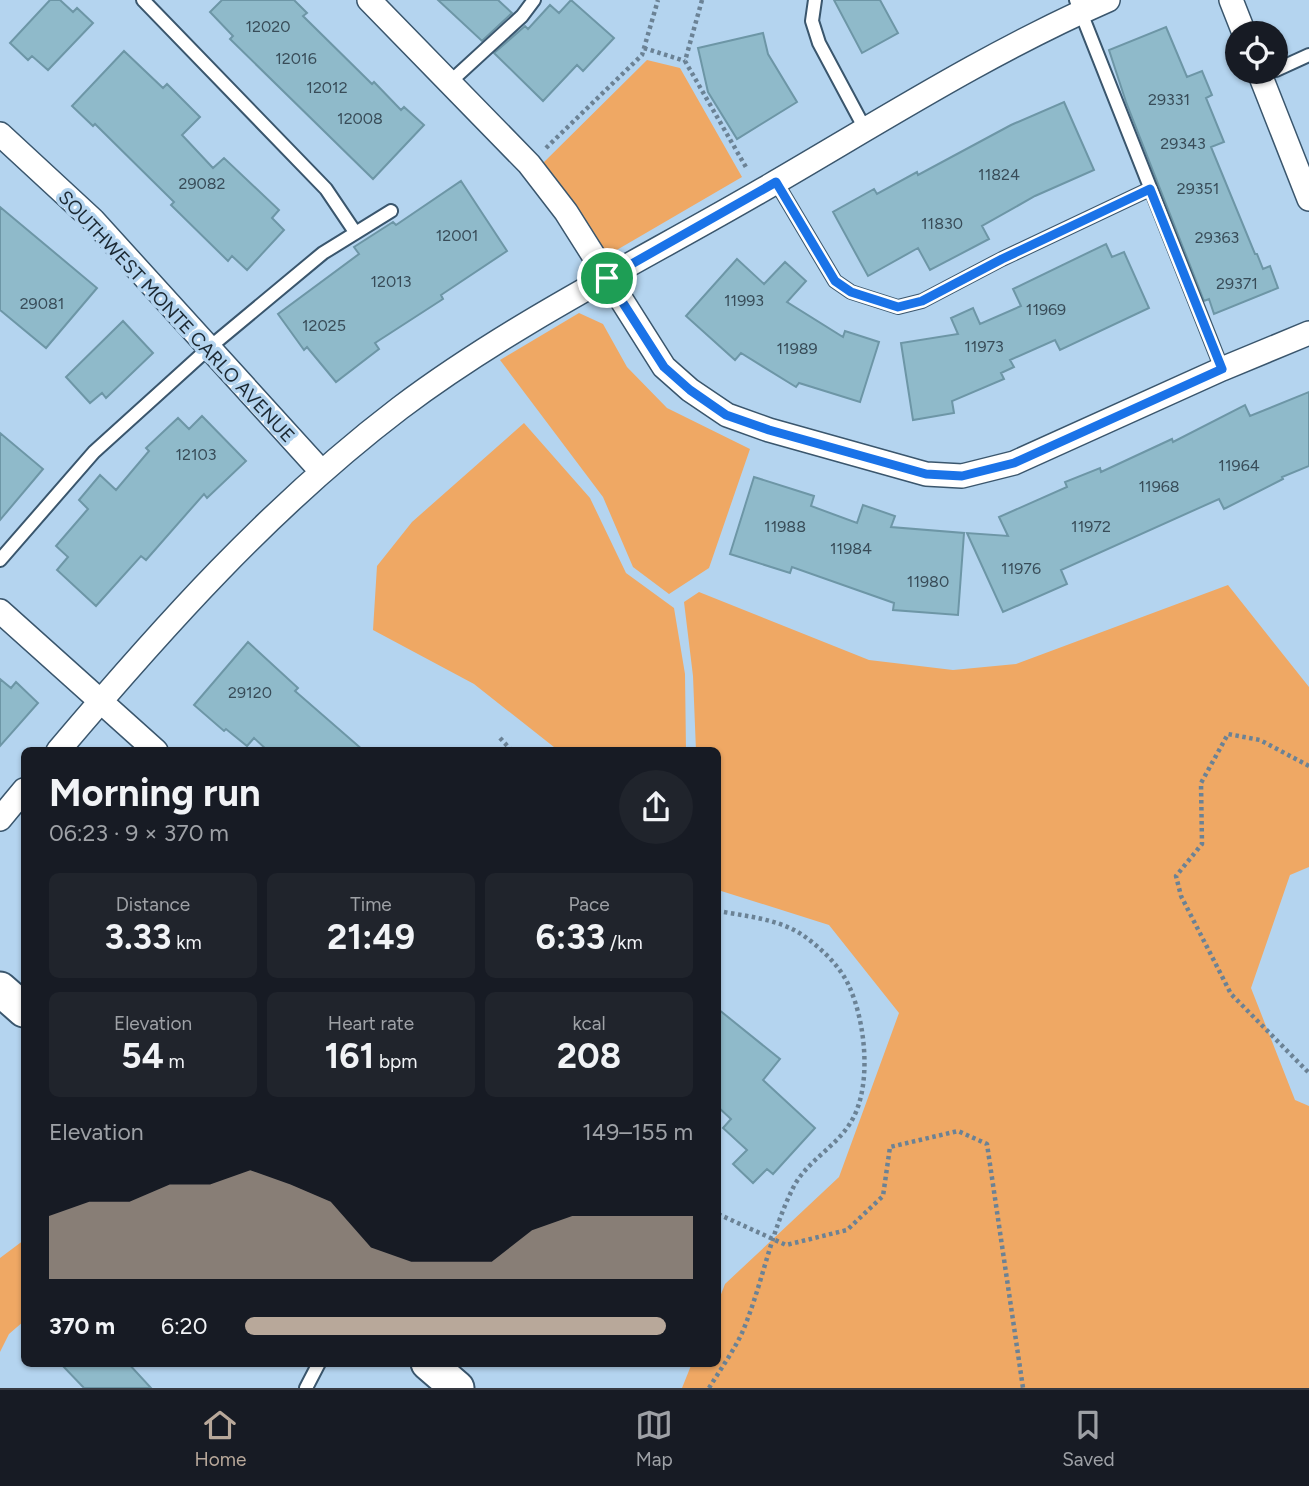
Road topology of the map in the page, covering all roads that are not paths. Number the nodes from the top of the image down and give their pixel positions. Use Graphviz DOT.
graph roads {
  1 [pos="143,0"];
  2 [pos="369,0"];
  3 [pos="534,0"];
  4 [pos="815,0"];
  5 [pos="1108,0"];
  6 [pos="1231,0"];
  7 [pos="1078,6"];
  8 [pos="1239,21"];
  9 [pos="1309,55"];
  10 [pos="1288,64"];
  11 [pos="450,82"];
  12 [pos="1271,84"];
  13 [pos="865,129"];
  14 [pos="0,134"];
  15 [pos="768,187"];
  16 [pos="1150,189"];
  17 [pos="1309,199"];
  18 [pos="391,211"];
  19 [pos="355,232"];
  20 [pos="607,278"];
  21 [pos="1309,333"];
  22 [pos="210,347"];
  23 [pos="1222,369"];
  24 [pos="321,471"];
  25 [pos="0,560"];
  26 [pos="0,611"];
  27 [pos="100,702"];
  28 [pos="61,747"];
  29 [pos="151,747"];
  30 [pos="21,794"];
  31 [pos="0,819"];
  32 [pos="0,989"];
  33 [pos="21,1007"];
  34 [pos="317,1367"];
  35 [pos="433,1367"];
  36 [pos="306,1388"];
  37 [pos="457,1388"];
  1 -- 19 [label="lane"];
  2 -- 11 [label="street"];
  3 -- 11 [label="lane"];
  4 -- 13 [label="lane"];
  5 -- 7 [label="street"];
  6 -- 8 [label="street"];
  7 -- 13 [label="street"];
  7 -- 16 [label="lane"];
  9 -- 10 [label="lane"];
  11 -- 20 [label="street"];
  12 -- 17 [label="street"];
  13 -- 15 [label="street"];
  14 -- 22 [label="street, SOUTHWEST MONTE CARLO AVENUE"];
  15 -- 16 [label="lane"];
  15 -- 20 [label="street"];
  16 -- 23 [label="lane"];
  18 -- 19 [label="lane"];
  19 -- 22 [label="lane"];
  20 -- 23 [label="street"];
  20 -- 24 [label="street"];
  21 -- 23 [label="street"];
  22 -- 24 [label="street, SOUTHWEST MONTE CARLO AVENUE"];
  22 -- 25 [label="lane"];
  24 -- 27 [label="street"];
  26 -- 27 [label="street"];
  27 -- 28 [label="street"];
  27 -- 29 [label="street"];
  30 -- 31 [label="street"];
  32 -- 33 [label="main road"];
  34 -- 36 [label="lane"];
  35 -- 37 [label="main road"];
}
